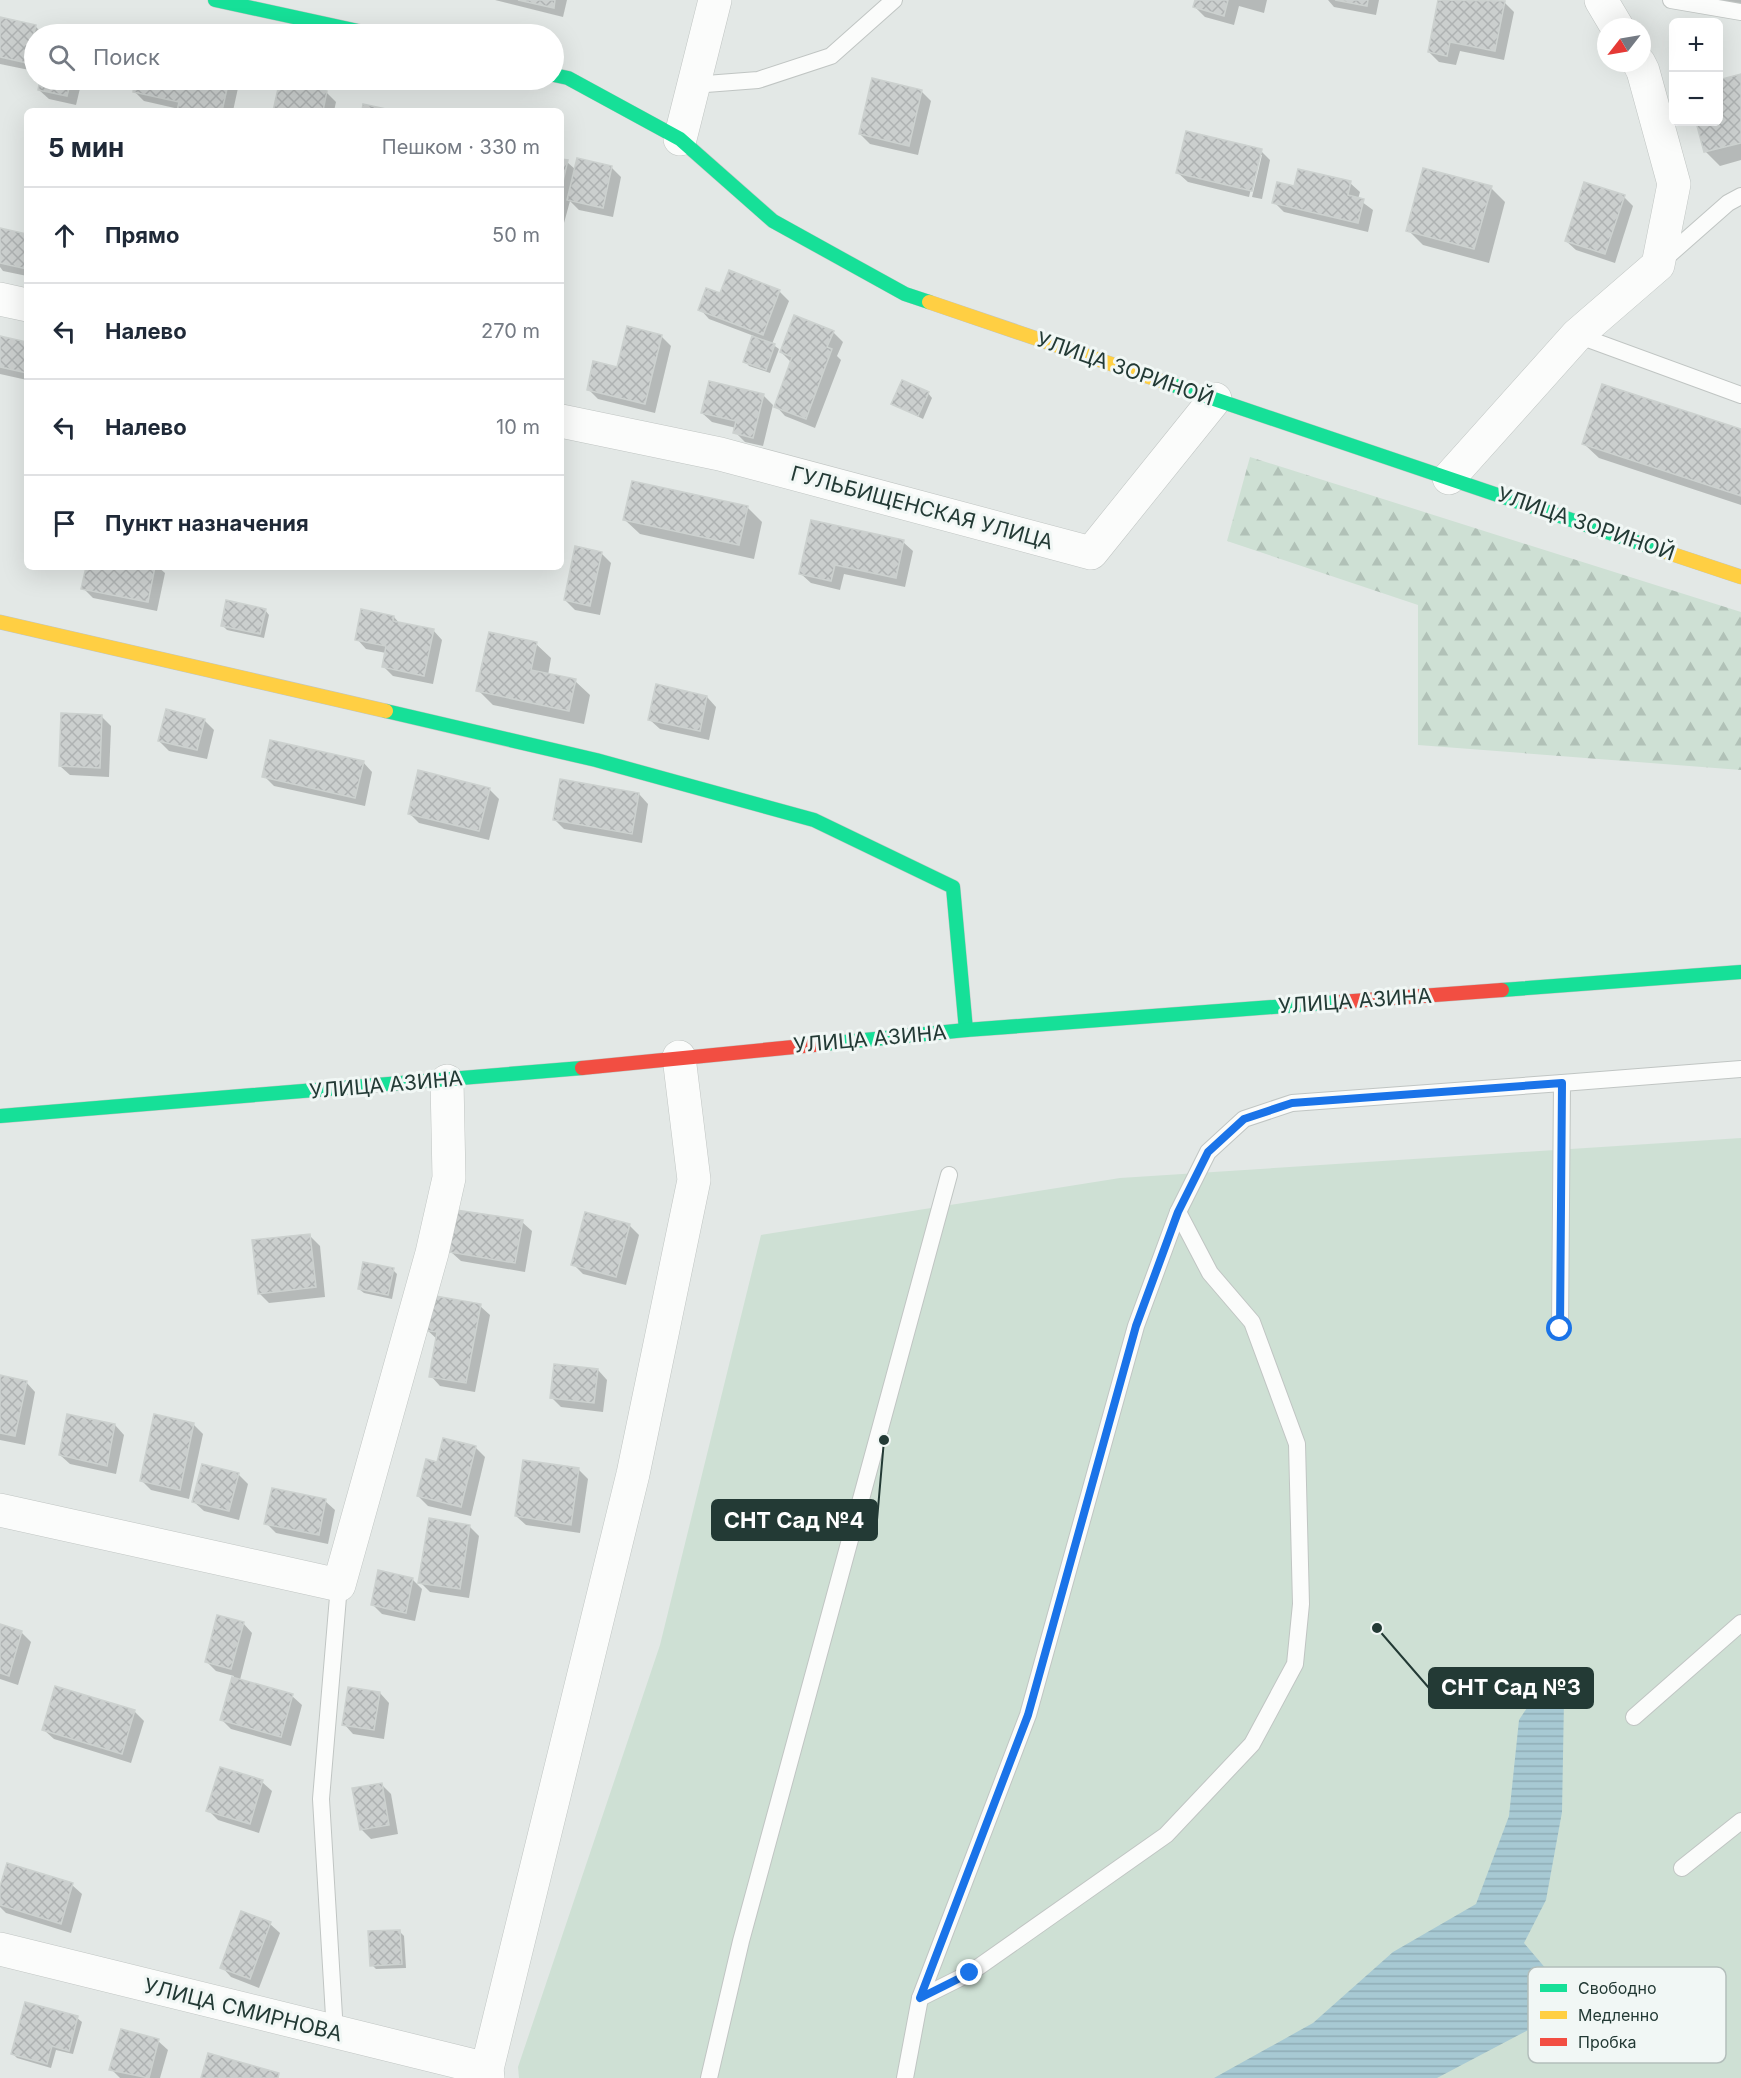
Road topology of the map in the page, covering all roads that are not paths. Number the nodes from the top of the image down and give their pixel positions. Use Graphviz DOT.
graph roads {
  1 [pos="215,0"];
  2 [pos="715,0"];
  3 [pos="894,0"];
  4 [pos="1601,0"];
  5 [pos="1671,0"];
  6 [pos="1741,12"];
  7 [pos="1612,18"];
  8 [pos="326,24"];
  9 [pos="1643,72"];
  10 [pos="564,77"];
  11 [pos="693,85"];
  12 [pos="680,139"];
  13 [pos="1741,196"];
  14 [pos="1658,265"];
  15 [pos="0,299"];
  16 [pos="24,304"];
  17 [pos="1577,335"];
  18 [pos="1741,395"];
  19 [pos="1215,399"];
  20 [pos="564,422"];
  21 [pos="1449,478"];
  22 [pos="1741,577"];
  23 [pos="0,622"];
  24 [pos="1741,972"];
  25 [pos="966,1030"];
  26 [pos="679,1057"];
  27 [pos="1741,1069"];
  28 [pos="447,1081"];
  29 [pos="1562,1083"];
  30 [pos="0,1116"];
  31 [pos="949,1175"];
  32 [pos="1178,1212"];
  33 [pos="1560,1329"];
  34 [pos="0,1510"];
  35 [pos="339,1585"];
  36 [pos="1741,1623"];
  37 [pos="1634,1718"];
  38 [pos="1741,1821"];
  39 [pos="1682,1868"];
  40 [pos="0,1949"];
  41 [pos="920,1998"];
  42 [pos="335,2034"];
  43 [pos="487,2074"];
  44 [pos="709,2078"];
  45 [pos="905,2078"];
  1 -- 8 [label="main road"];
  2 -- 11 [label="street"];
  3 -- 11 [label="lane"];
  4 -- 7 [label="street"];
  5 -- 6 [label="lane"];
  9 -- 14 [label="street"];
  10 -- 12 [label="main road, УЛИЦА ЗОРИНОЙ"];
  11 -- 12 [label="street"];
  12 -- 19 [label="main road, УЛИЦА ЗОРИНОЙ"];
  13 -- 14 [label="lane"];
  14 -- 17 [label="street"];
  15 -- 16 [label="street"];
  17 -- 18 [label="lane"];
  17 -- 21 [label="street"];
  19 -- 20 [label="street, ГУЛЬБИЩЕНСКАЯ УЛИЦА"];
  19 -- 21 [label="main road, УЛИЦА ЗОРИНОЙ"];
  21 -- 22 [label="main road, УЛИЦА ЗОРИНОЙ"];
  23 -- 25 [label="main road"];
  24 -- 25 [label="main road, УЛИЦА АЗИНА"];
  25 -- 26 [label="main road, УЛИЦА АЗИНА"];
  26 -- 28 [label="main road, УЛИЦА АЗИНА"];
  26 -- 43 [label="street"];
  27 -- 29 [label="lane"];
  28 -- 30 [label="main road, УЛИЦА АЗИНА"];
  28 -- 35 [label="street"];
  29 -- 32 [label="lane"];
  29 -- 33 [label="lane"];
  31 -- 44 [label="lane"];
  32 -- 41 [label="lane"];
  32 -- 41 [label="lane"];
  34 -- 35 [label="street"];
  35 -- 42 [label="lane"];
  36 -- 37 [label="lane"];
  38 -- 39 [label="lane"];
  40 -- 42 [label="street, УЛИЦА СМИРНОВА"];
  41 -- 45 [label="lane"];
  42 -- 43 [label="street, УЛИЦА СМИРНОВА"];
}
